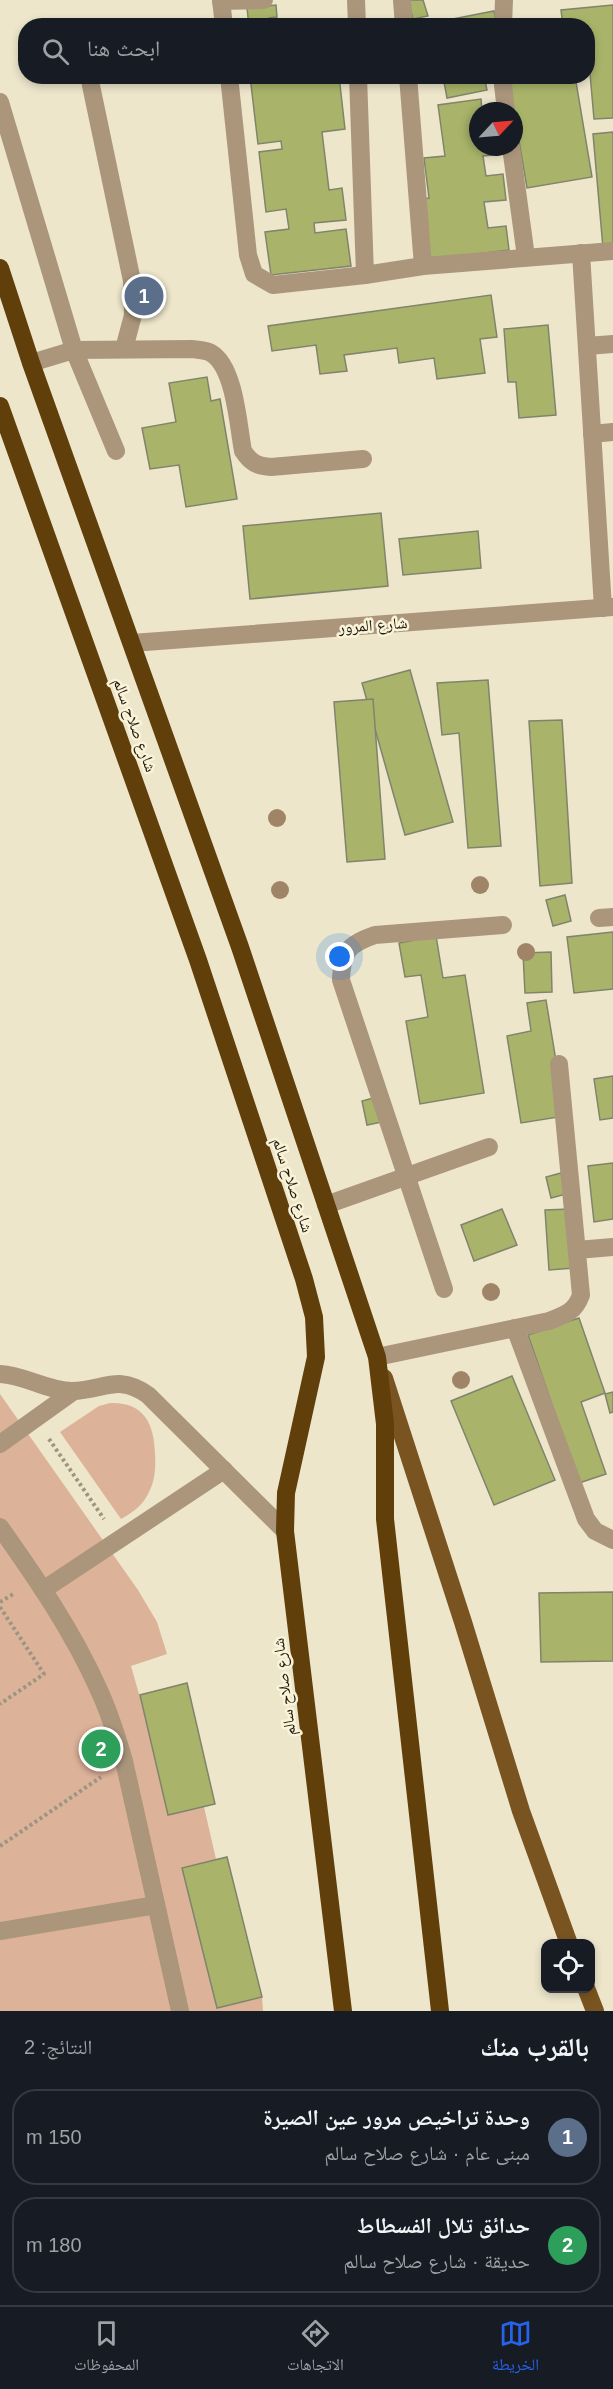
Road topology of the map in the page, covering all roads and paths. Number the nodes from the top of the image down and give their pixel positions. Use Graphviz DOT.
graph roads {
  1 [pos="264,0"];
  2 [pos="356,0"];
  3 [pos="402,0"];
  4 [pos="504,0"];
  5 [pos="221,1"];
  6 [pos="223,18"];
  7 [pos="357,18"];
  8 [pos="403,18"];
  9 [pos="503,18"];
  10 [pos="91,84"];
  11 [pos="231,84"];
  12 [pos="358,84"];
  13 [pos="409,84"];
  14 [pos="503,84"];
  15 [pos="0,102"];
  16 [pos="505,102"];
  17 [pos="512,156"];
  18 [pos="613,251"];
  19 [pos="581,253"];
  20 [pos="525,257"];
  21 [pos="423,266"];
  22 [pos="0,268"];
  23 [pos="365,275"];
  24 [pos="613,344"];
  25 [pos="587,346"];
  26 [pos="124,349"];
  27 [pos="74,350"];
  28 [pos="31,363"];
  29 [pos="0,406"];
  30 [pos="613,432"];
  31 [pos="592,434"];
  32 [pos="116,451"];
  33 [pos="363,459"];
  34 [pos="605,519"];
  35 [pos="608,608"];
  36 [pos="132,643"];
  37 [pos="503,925"];
  38 [pos="559,1064"];
  39 [pos="489,1147"];
  40 [pos="406,1176"];
  41 [pos="326,1205"];
  42 [pos="613,1247"];
  43 [pos="577,1250"];
  44 [pos="444,1289"];
  45 [pos="515,1328"];
  46 [pos="377,1357"];
  47 [pos="0,1374"];
  48 [pos="74,1391"];
  49 [pos="35,1419"];
  50 [pos="0,1444"];
  51 [pos="224,1470"];
  52 [pos="0,1527"];
  53 [pos="285,1531"];
  54 [pos="118,1539"];
  55 [pos="613,1540"];
  56 [pos="43,1590"];
  57 [pos="0,1607"];
  58 [pos="0,1704"];
  59 [pos="124,1761"];
  60 [pos="0,1846"];
  61 [pos="156,1905"];
  62 [pos="0,1931"];
  63 [pos="567,1939"];
  64 [pos="588,1993"];
  65 [pos="180,2011"];
  66 [pos="343,2011"];
  67 [pos="440,2011"];
  68 [pos="595,2011"];
  1 -- 5 [label="street"];
  2 -- 7 [label="street"];
  3 -- 8 [label="street"];
  4 -- 9 [label="street"];
  5 -- 6 [label="street"];
  10 -- 26 [label="street"];
  11 -- 23 [label="street"];
  12 -- 23 [label="street"];
  13 -- 21 [label="street"];
  14 -- 16 [label="street"];
  15 -- 27 [label="street"];
  17 -- 20 [label="street"];
  18 -- 19 [label="street"];
  19 -- 20 [label="street"];
  19 -- 25 [label="street"];
  20 -- 21 [label="street"];
  21 -- 23 [label="street"];
  22 -- 28 [label="highway, شارع صلاح سالم"];
  24 -- 25 [label="street"];
  25 -- 31 [label="street"];
  26 -- 27 [label="street"];
  26 -- 33 [label="street"];
  27 -- 28 [label="street"];
  27 -- 32 [label="street"];
  28 -- 36 [label="highway, شارع صلاح سالم"];
  29 -- 53 [label="highway, شارع صلاح سالم"];
  30 -- 31 [label="street"];
  31 -- 34 [label="street"];
  34 -- 35 [label="street"];
  35 -- 36 [label="street, شارع المرور"];
  36 -- 41 [label="highway, شارع صلاح سالم"];
  37 -- 40 [label="street"];
  38 -- 43 [label="street"];
  39 -- 40 [label="street"];
  40 -- 41 [label="street"];
  40 -- 44 [label="street"];
  41 -- 46 [label="highway, شارع صلاح سالم"];
  42 -- 43 [label="street"];
  43 -- 45 [label="street"];
  45 -- 46 [label="street"];
  45 -- 55 [label="street"];
  46 -- 63 [label="main road, شارع صلاح سالم"];
  46 -- 67 [label="highway, شارع صلاح سالم"];
  47 -- 48 [label="street"];
  48 -- 49 [label="street"];
  48 -- 51 [label="street"];
  49 -- 50 [label="street"];
  49 -- 54 [label="path"];
  51 -- 53 [label="street"];
  51 -- 54 [label="street"];
  52 -- 56 [label="street"];
  53 -- 66 [label="highway, شارع صلاح سالم"];
  54 -- 56 [label="street"];
  56 -- 59 [label="street"];
  57 -- 58 [label="path"];
  59 -- 60 [label="path"];
  59 -- 61 [label="street"];
  61 -- 62 [label="street"];
  61 -- 65 [label="street"];
  64 -- 68 [label="main road"];
}
